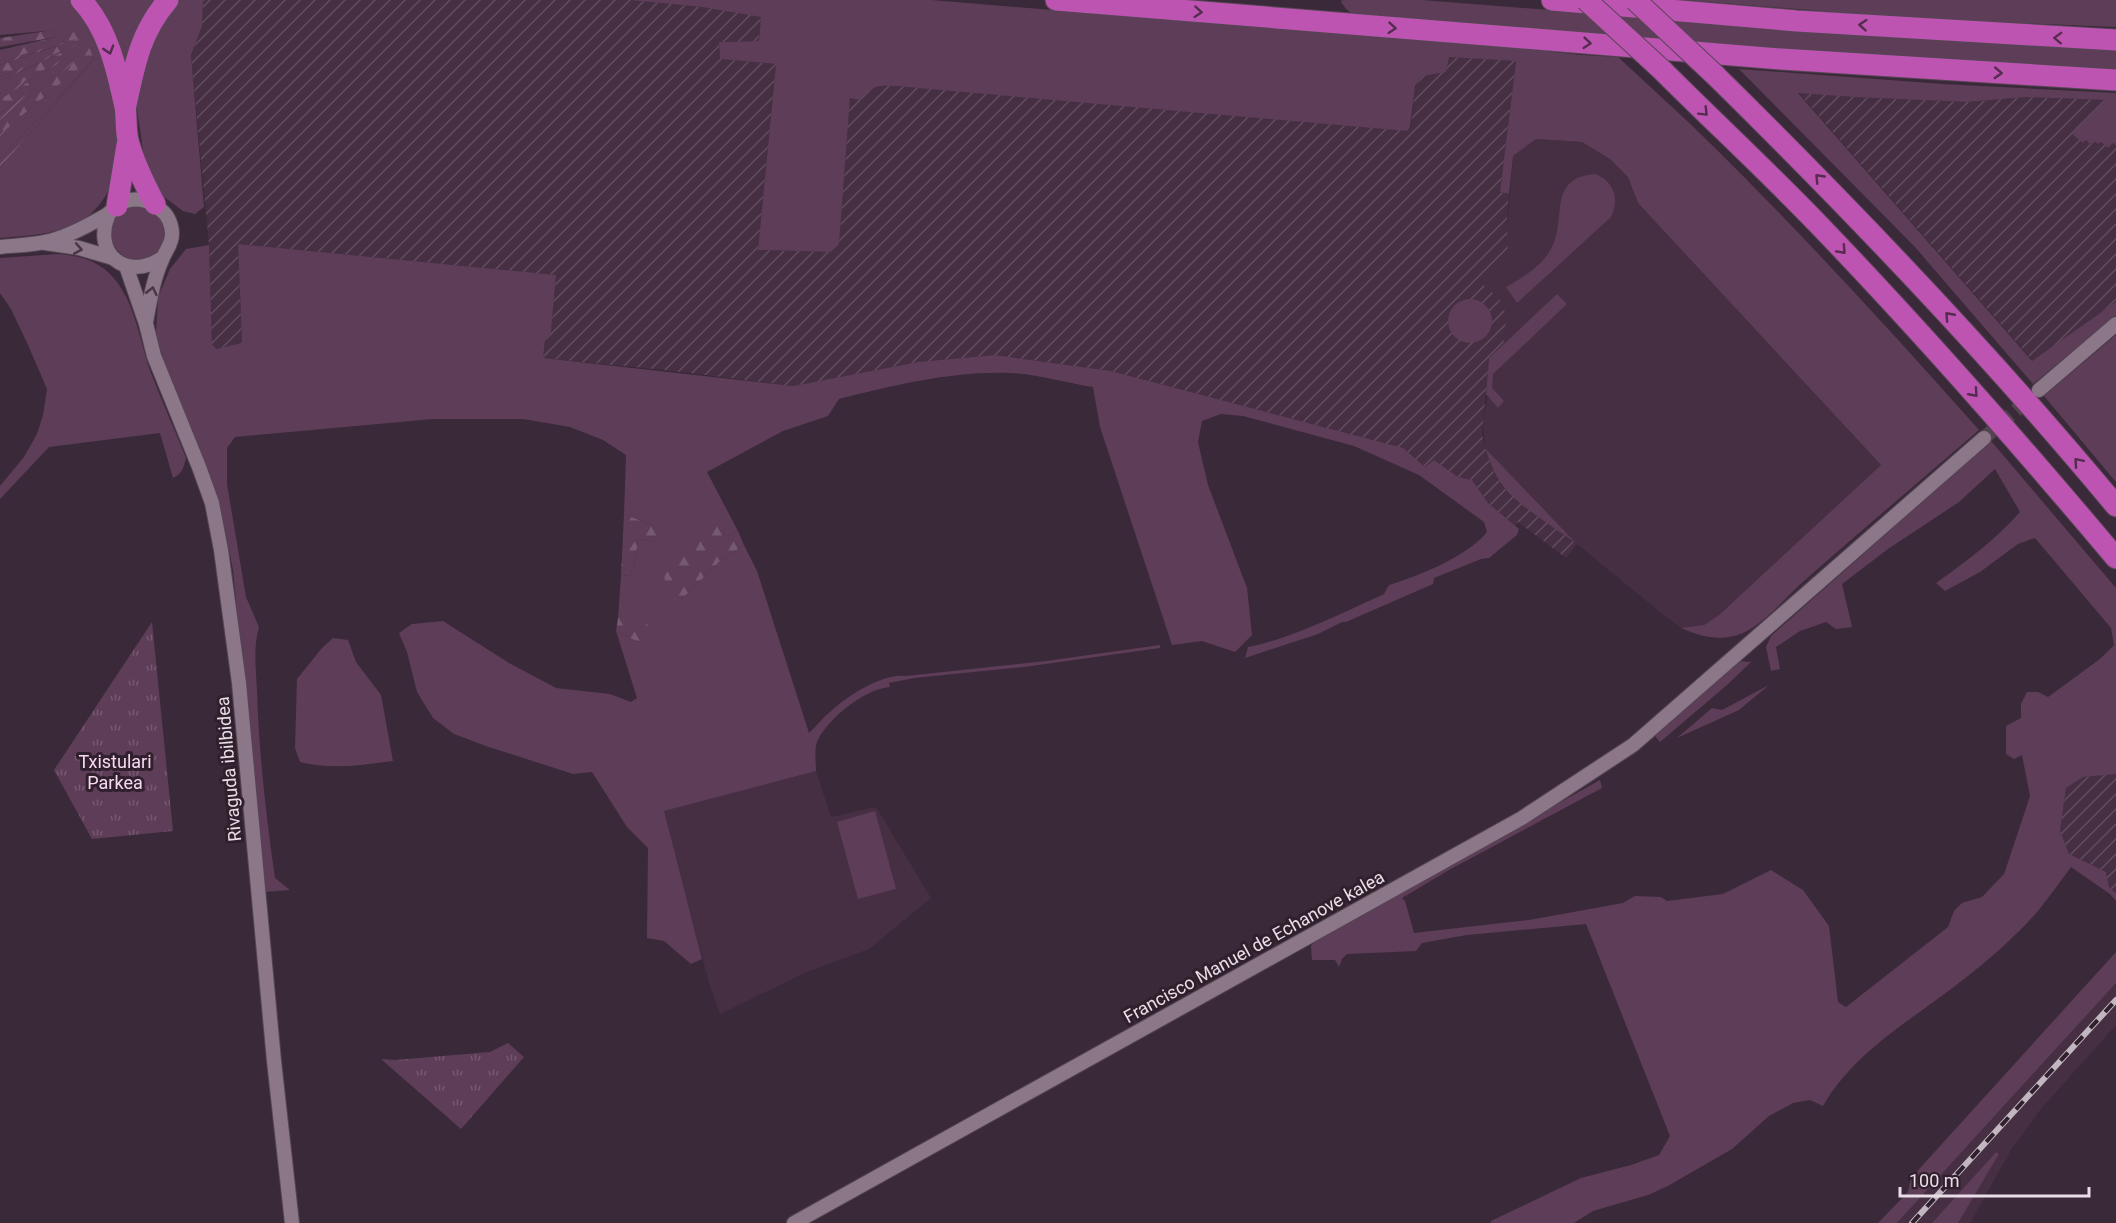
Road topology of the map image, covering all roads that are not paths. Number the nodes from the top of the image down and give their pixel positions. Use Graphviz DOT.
graph roads {
  1 [pos="81,0"];
  2 [pos="168,0"];
  3 [pos="1056,0"];
  4 [pos="1552,0"];
  5 [pos="1586,0"];
  6 [pos="1635,0"];
  7 [pos="2116,40"];
  8 [pos="2116,80"];
  9 [pos="125,109"];
  10 [pos="128,142"];
  11 [pos="155,204"];
  12 [pos="113,210"];
  13 [pos="43,243"];
  14 [pos="0,247"];
  15 [pos="113,258"];
  16 [pos="162,258"];
  17 [pos="126,266"];
  18 [pos="146,324"];
  19 [pos="2116,324"];
  20 [pos="2039,390"];
  21 [pos="1983,438"];
  22 [pos="2116,506"];
  23 [pos="2116,558"];
  24 [pos="292,1223"];
  25 [pos="794,1223"];
  1 -- 9 [label="highway, one-way"];
  2 -- 9 [label="highway"];
  3 -- 8 [label="highway, one-way"];
  7 -- 4 [label="highway, one-way"];
  5 -- 23 [label="highway, one-way, bridge"];
  22 -- 6 [label="highway, one-way, bridge"];
  9 -- 10 [label="highway"];
  10 -- 11 [label="highway"];
  10 -- 12 [label="highway"];
  11 -- 12 [label="street"];
  11 -- 16 [label="street"];
  12 -- 13 [label="street"];
  12 -- 15 [label="street"];
  13 -- 14 [label="street"];
  13 -- 15 [label="street, one-way"];
  15 -- 17 [label="street"];
  16 -- 17 [label="street"];
  18 -- 16 [label="street, one-way"];
  17 -- 18 [label="street, Rivaguda ibilbidea"];
  18 -- 24 [label="street, Rivaguda ibilbidea"];
  19 -- 20 [label="street"];
  21 -- 25 [label="street, Francisco Manuel de Echanove kalea"];
}
